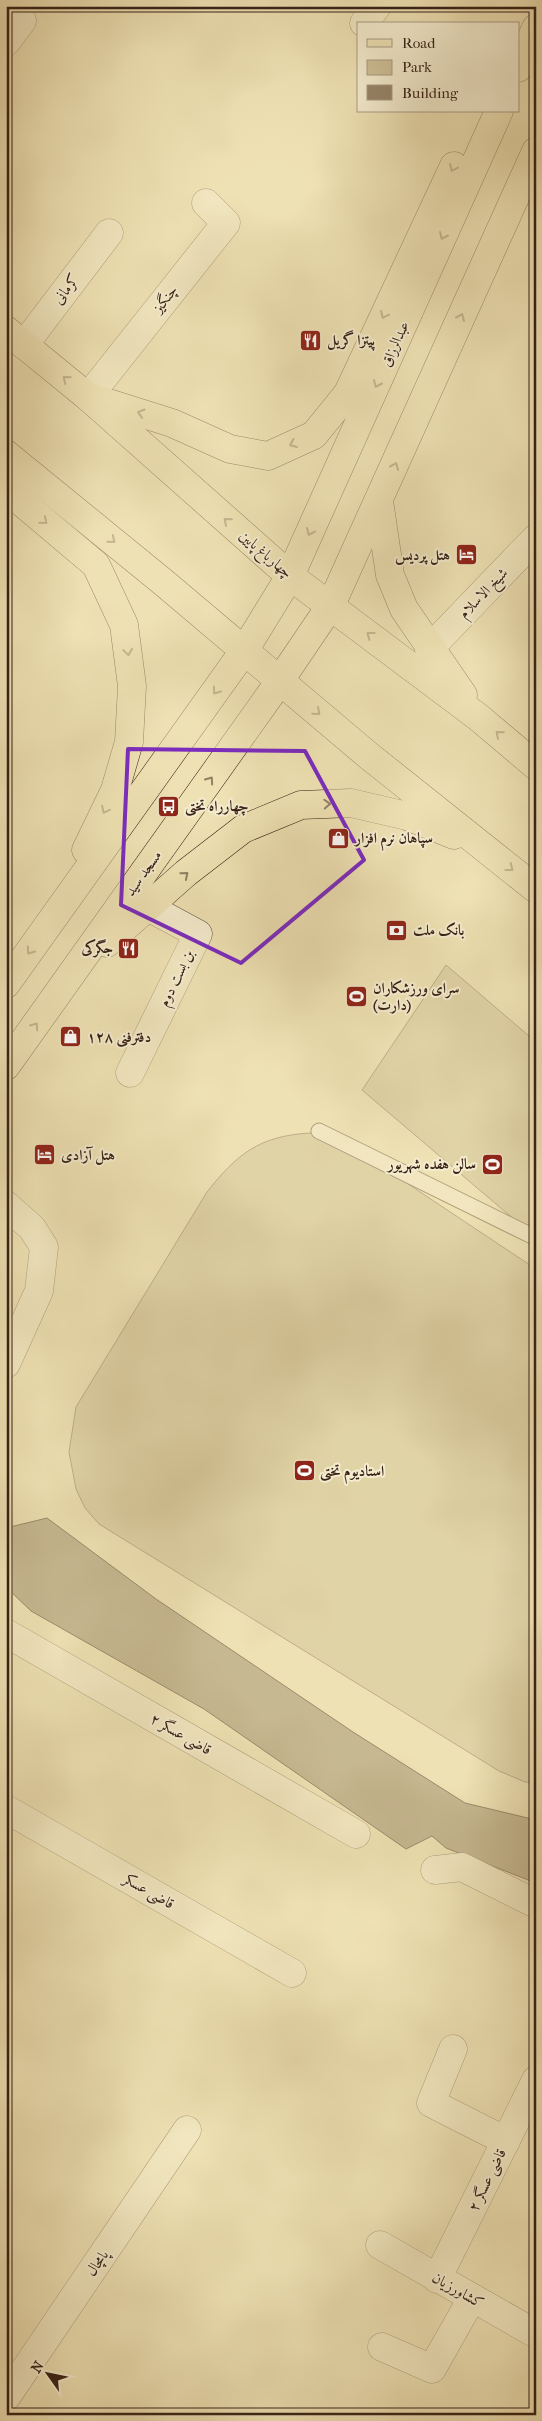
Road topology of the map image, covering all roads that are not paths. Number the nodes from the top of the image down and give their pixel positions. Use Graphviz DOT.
graph roads {
  1 [pos="377,6"];
  2 [pos="365,22"];
  3 [pos="536,28"];
  4 [pos="520,61"];
  5 [pos="487,112"];
  6 [pos="499,112"];
  7 [pos="536,151"];
  8 [pos="206,203"];
  9 [pos="109,233"];
  10 [pos="15,337"];
  11 [pos="88,396"];
  12 [pos="6,454"];
  13 [pos="6,489"];
  14 [pos="379,501"];
  15 [pos="536,538"];
  16 [pos="290,576"];
  17 [pos="331,606"];
  18 [pos="429,649"];
  19 [pos="244,651"];
  20 [pos="280,680"];
  21 [pos="478,717"];
  22 [pos="536,766"];
  23 [pos="484,847"];
  24 [pos="536,889"];
  25 [pos="148,907"];
  26 [pos="49,924"];
  27 [pos="70,976"];
  28 [pos="6,984"];
  29 [pos="6,1066"];
  30 [pos="130,1073"];
  31 [pos="319,1131"];
  32 [pos="6,1205"];
  33 [pos="536,1238"];
  34 [pos="6,1364"];
  35 [pos="6,1633"];
  36 [pos="6,1809"];
  37 [pos="356,1834"];
  38 [pos="436,1870"];
  39 [pos="536,1904"];
  40 [pos="292,1973"];
  41 [pos="453,2049"];
  42 [pos="536,2080"];
  43 [pos="187,2130"];
  44 [pos="506,2141"];
  45 [pos="380,2244"];
  46 [pos="437,2279"];
  47 [pos="472,2298"];
  48 [pos="536,2334"];
  49 [pos="382,2347"];
  50 [pos="7,2401"];
  1 -- 2 [label="street"];
  3 -- 4 [label="main road"];
  5 -- 11 [label="main road, one-way"];
  6 -- 16 [label="main road, عبدالرزاق, one-way"];
  14 -- 7 [label="main road, one-way"];
  8 -- 11 [label="street, چنگیز"];
  9 -- 10 [label="street, کرمانی"];
  11 -- 10 [label="main road, چهارباغ پایین, one-way"];
  16 -- 11 [label="main road, چهارباغ پایین, one-way"];
  12 -- 19 [label="main road, one-way"];
  13 -- 26 [label="main road, one-way"];
  14 -- 17 [label="main road"];
  14 -- 18 [label="main road"];
  15 -- 18 [label="street, شیخ الاسلام"];
  16 -- 17 [label="main road, چهارباغ پایین"];
  16 -- 19 [label="main road, عبدالرزاق"];
  17 -- 20 [label="main road, مسجد سید"];
  21 -- 17 [label="main road, چهارباغ پایین, one-way"];
  18 -- 21 [label="main road"];
  19 -- 20 [label="main road"];
  19 -- 26 [label="main road, one-way"];
  20 -- 23 [label="main road, one-way"];
  27 -- 20 [label="main road, مسجد سید, one-way"];
  22 -- 21 [label="main road, چهارباغ پایین, one-way"];
  23 -- 24 [label="main road, one-way"];
  25 -- 23 [label="main road, one-way"];
  25 -- 27 [label="main road"];
  25 -- 30 [label="street, بن بست دوم"];
  26 -- 28 [label="main road, one-way"];
  29 -- 27 [label="main road, مسجد سید, one-way"];
  31 -- 33 [label="lane"];
  32 -- 34 [label="street"];
  35 -- 37 [label="street, قاضی عسگر ۲"];
  36 -- 40 [label="street, قاضی عسکر"];
  38 -- 39 [label="street"];
  41 -- 44 [label="street"];
  42 -- 44 [label="street, قاضی عسگر ۲"];
  43 -- 50 [label="street, پامچال"];
  44 -- 46 [label="street, قاضی عسگر ۲"];
  45 -- 46 [label="street, کشاورزیان"];
  46 -- 47 [label="street, کشاورزیان"];
  47 -- 48 [label="street, کشاورزیان"];
  47 -- 49 [label="street"];
}
